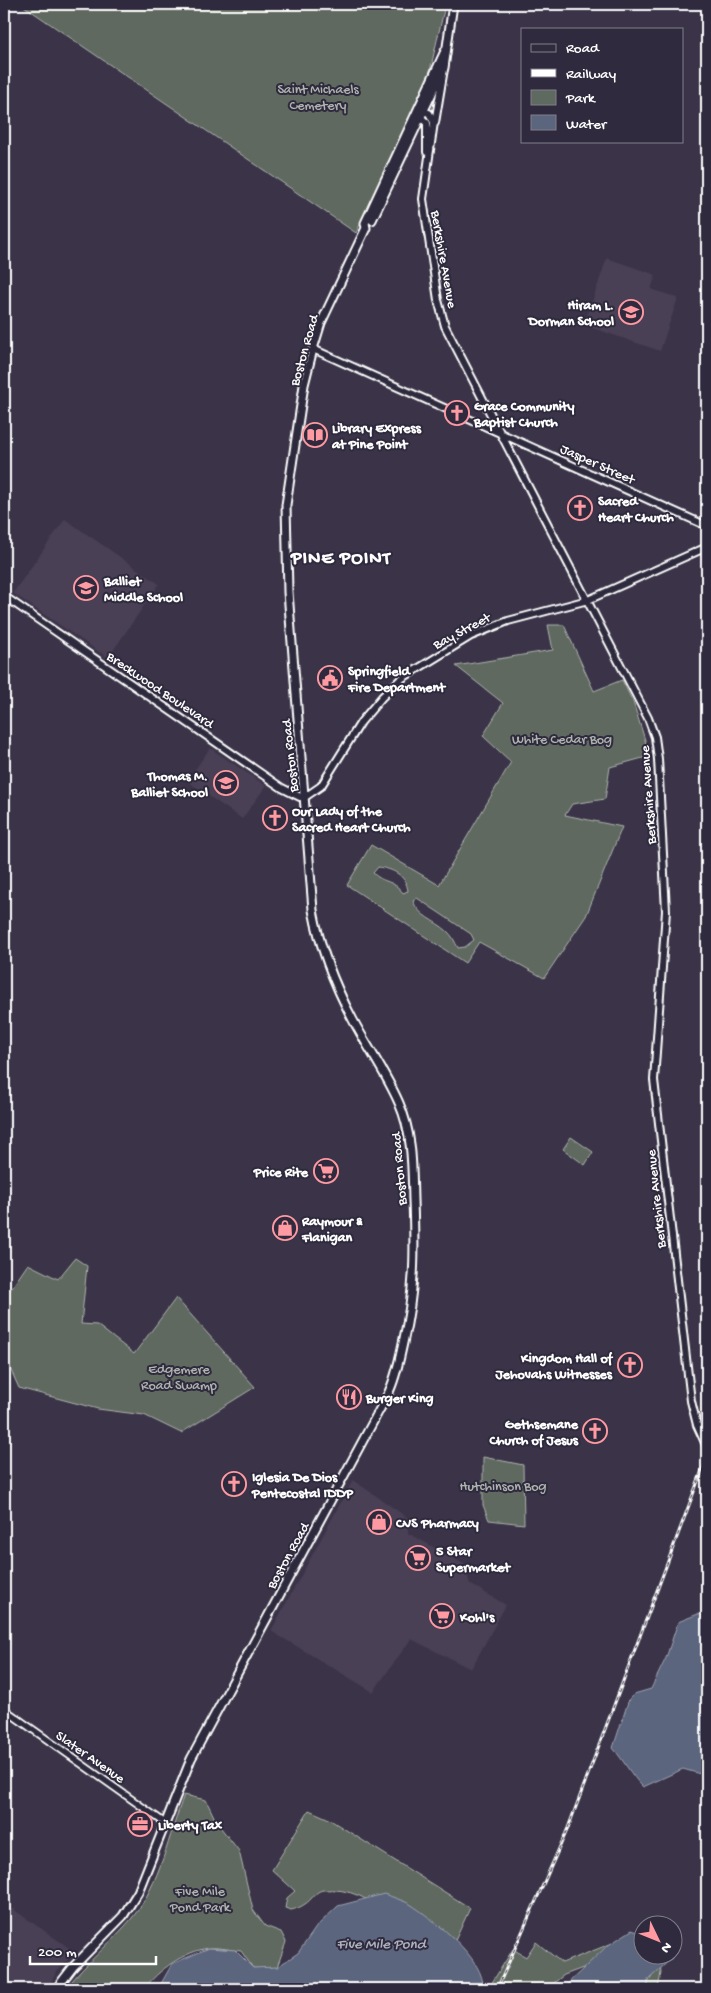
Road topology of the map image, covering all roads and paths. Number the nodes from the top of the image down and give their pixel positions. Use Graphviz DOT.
graph roads {
  1 [pos="453,4"];
  2 [pos="445,51"];
  3 [pos="444,68"];
  4 [pos="420,113"];
  5 [pos="434,127"];
  6 [pos="428,159"];
  7 [pos="313,349"];
  8 [pos="500,432"];
  9 [pos="707,526"];
  10 [pos="707,547"];
  11 [pos="4,596"];
  12 [pos="588,600"];
  13 [pos="306,797"];
  14 [pos="706,1445"];
  15 [pos="4,1709"];
  16 [pos="165,1823"];
  17 [pos="56,1989"];
  1 -- 2 [label="main road"];
  2 -- 3 [label="main road"];
  2 -- 4 [label="main road"];
  3 -- 4 [label="main road"];
  3 -- 5 [label="main road, Berkshire Avenue"];
  4 -- 5 [label="main road"];
  4 -- 6 [label="main road, Berkshire Avenue"];
  4 -- 7 [label="main road, Boston Road"];
  5 -- 6 [label="main road, Berkshire Avenue"];
  6 -- 8 [label="main road, Berkshire Avenue"];
  7 -- 8 [label="main road, Jasper Street"];
  7 -- 13 [label="main road, Boston Road"];
  8 -- 9 [label="main road, Jasper Street"];
  8 -- 12 [label="main road, Berkshire Avenue"];
  10 -- 12 [label="main road, Bay Street"];
  11 -- 13 [label="main road, Breckwood Boulevard"];
  12 -- 13 [label="main road, Bay Street"];
  12 -- 14 [label="main road, Berkshire Avenue"];
  13 -- 16 [label="main road, Boston Road"];
  15 -- 16 [label="street, Slater Avenue"];
  16 -- 17 [label="main road, Boston Road"];
}
